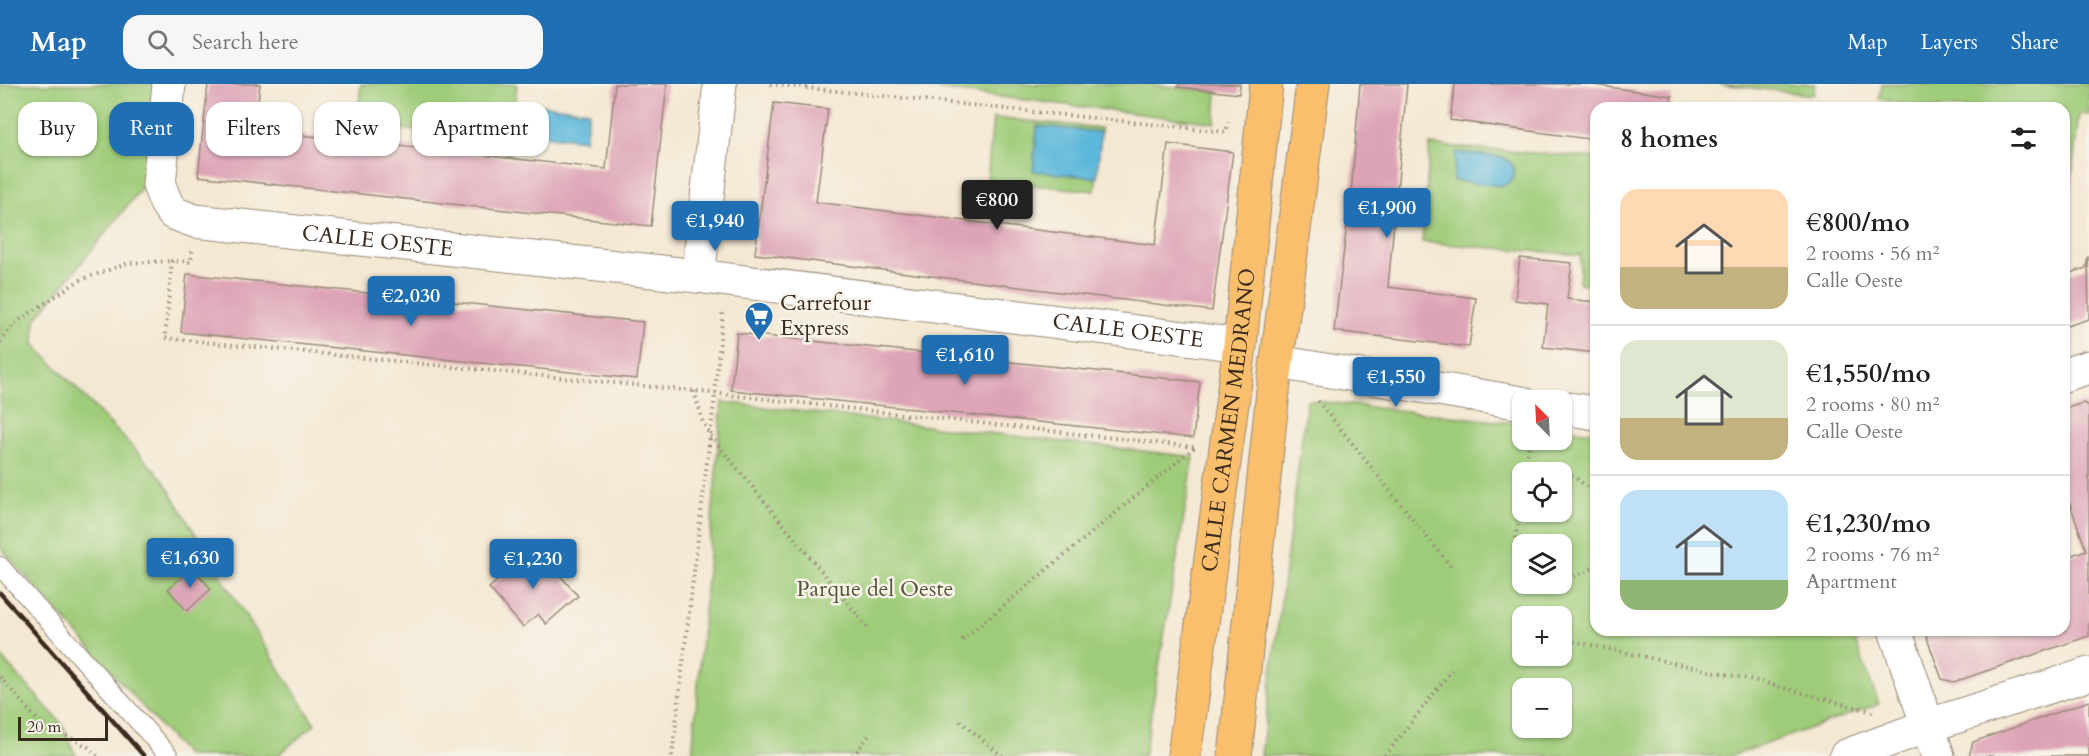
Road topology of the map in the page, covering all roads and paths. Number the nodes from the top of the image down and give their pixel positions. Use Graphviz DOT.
graph roads {
  1 [pos="169,84"];
  2 [pos="720,84"];
  3 [pos="770,84"];
  4 [pos="1313,84"];
  5 [pos="1265,95"];
  6 [pos="195,221"];
  7 [pos="172,261"];
  8 [pos="711,278"];
  9 [pos="0,342"];
  10 [pos="1240,345"];
  11 [pos="1277,362"];
  12 [pos="2089,367"];
  13 [pos="2070,373"];
  14 [pos="694,391"];
  15 [pos="715,395"];
  16 [pos="1318,401"];
  17 [pos="1512,401"];
  18 [pos="1572,409"];
  19 [pos="1590,412"];
  20 [pos="709,434"];
  21 [pos="1210,449"];
  22 [pos="1572,476"];
  23 [pos="1590,489"];
  24 [pos="0,566"];
  25 [pos="1452,568"];
  26 [pos="1590,569"];
  27 [pos="1572,578"];
  28 [pos="868,628"];
  29 [pos="1897,636"];
  30 [pos="962,640"];
  31 [pos="1572,641"];
  32 [pos="1452,670"];
  33 [pos="2089,674"];
  34 [pos="0,677"];
  35 [pos="960,721"];
  36 [pos="871,733"];
  37 [pos="1932,741"];
  38 [pos="97,756"];
  39 [pos="169,756"];
  40 [pos="672,756"];
  41 [pos="853,756"];
  42 [pos="1002,756"];
  43 [pos="1184,756"];
  44 [pos="1235,756"];
  45 [pos="1385,756"];
  46 [pos="1845,756"];
  1 -- 6 [label="street, CALLE OESTE"];
  2 -- 8 [label="street"];
  3 -- 5 [label="path"];
  4 -- 11 [label="main road, CALLE CARMEN MEDRANO"];
  5 -- 10 [label="main road, CALLE CARMEN MEDRANO"];
  6 -- 7 [label="path"];
  6 -- 8 [label="street, CALLE OESTE"];
  7 -- 9 [label="path"];
  7 -- 14 [label="path"];
  8 -- 10 [label="street, CALLE OESTE"];
  8 -- 15 [label="path"];
  10 -- 21 [label="main road, CALLE CARMEN MEDRANO"];
  11 -- 17 [label="street"];
  11 -- 44 [label="main road, CALLE CARMEN MEDRANO"];
  12 -- 13 [label="street"];
  14 -- 15 [label="path"];
  14 -- 20 [label="path"];
  15 -- 20 [label="path"];
  15 -- 21 [label="path"];
  16 -- 25 [label="path"];
  18 -- 19 [label="street"];
  20 -- 28 [label="path"];
  20 -- 40 [label="path"];
  21 -- 30 [label="path"];
  21 -- 43 [label="main road, CALLE CARMEN MEDRANO"];
  22 -- 23 [label="path"];
  24 -- 39 [label="lane"];
  26 -- 27 [label="path"];
  29 -- 37 [label="street"];
  31 -- 37 [label="path"];
  32 -- 45 [label="path"];
  33 -- 37 [label="street"];
  34 -- 38 [label="path"];
  35 -- 42 [label="path"];
  36 -- 41 [label="path"];
  37 -- 46 [label="street"];
}
